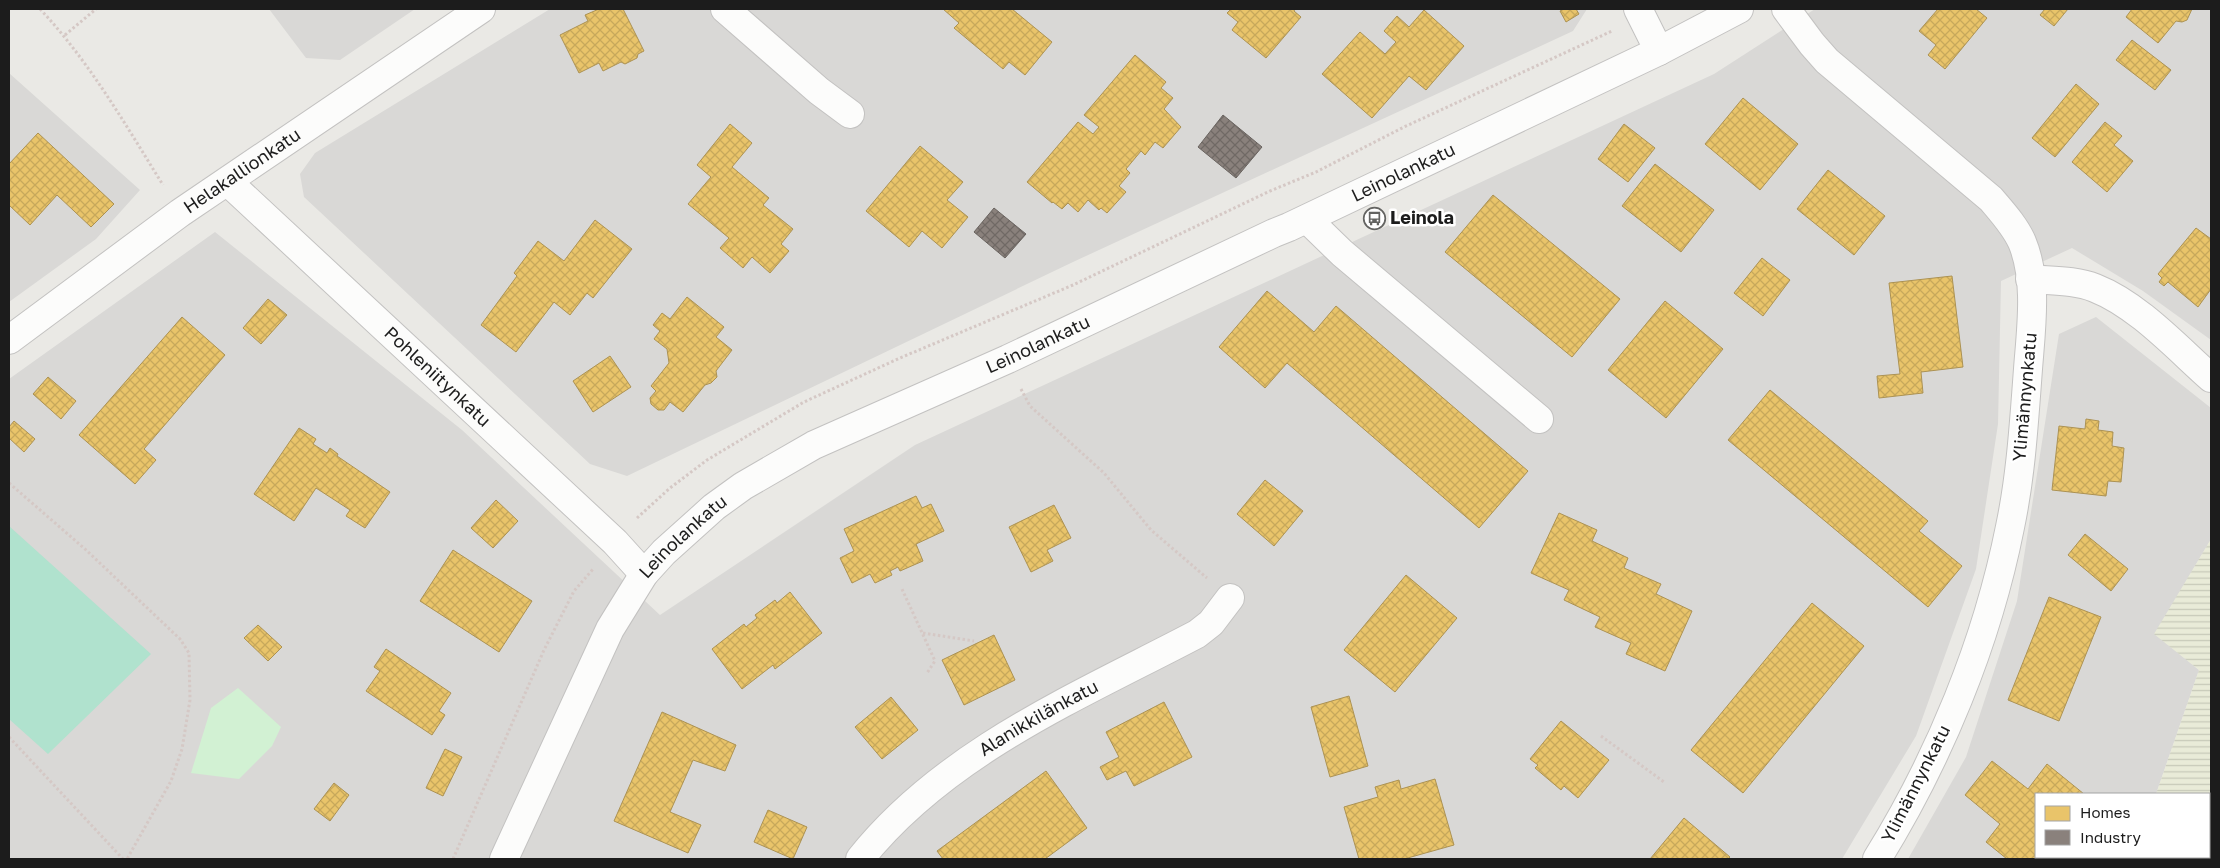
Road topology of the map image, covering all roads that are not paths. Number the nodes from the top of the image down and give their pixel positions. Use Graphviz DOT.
graph roads {
  1 [pos="480,9"];
  2 [pos="725,9"];
  3 [pos="1638,9"];
  4 [pos="1739,9"];
  5 [pos="1786,9"];
  6 [pos="1659,51"];
  7 [pos="850,114"];
  8 [pos="228,182"];
  9 [pos="1307,219"];
  10 [pos="2030,279"];
  11 [pos="9,340"];
  12 [pos="2211,378"];
  13 [pos="1539,419"];
  14 [pos="644,574"];
  15 [pos="1230,598"];
  16 [pos="504,859"];
  17 [pos="860,859"];
  18 [pos="1877,859"];
  1 -- 8 [label="street, Helakallionkatu"];
  2 -- 7 [label="street"];
  3 -- 6 [label="street"];
  4 -- 6 [label="street, Leinolankatu"];
  5 -- 10 [label="street, Ylimännynkatu"];
  6 -- 9 [label="street, Leinolankatu"];
  8 -- 11 [label="street, Helakallionkatu"];
  8 -- 14 [label="street, Pohleniitynkatu"];
  9 -- 13 [label="street"];
  9 -- 14 [label="street, Leinolankatu"];
  10 -- 12 [label="street"];
  10 -- 18 [label="street, Ylimännynkatu"];
  14 -- 16 [label="street, Leinolankatu"];
  15 -- 17 [label="street, Alanikkilänkatu"];
}
